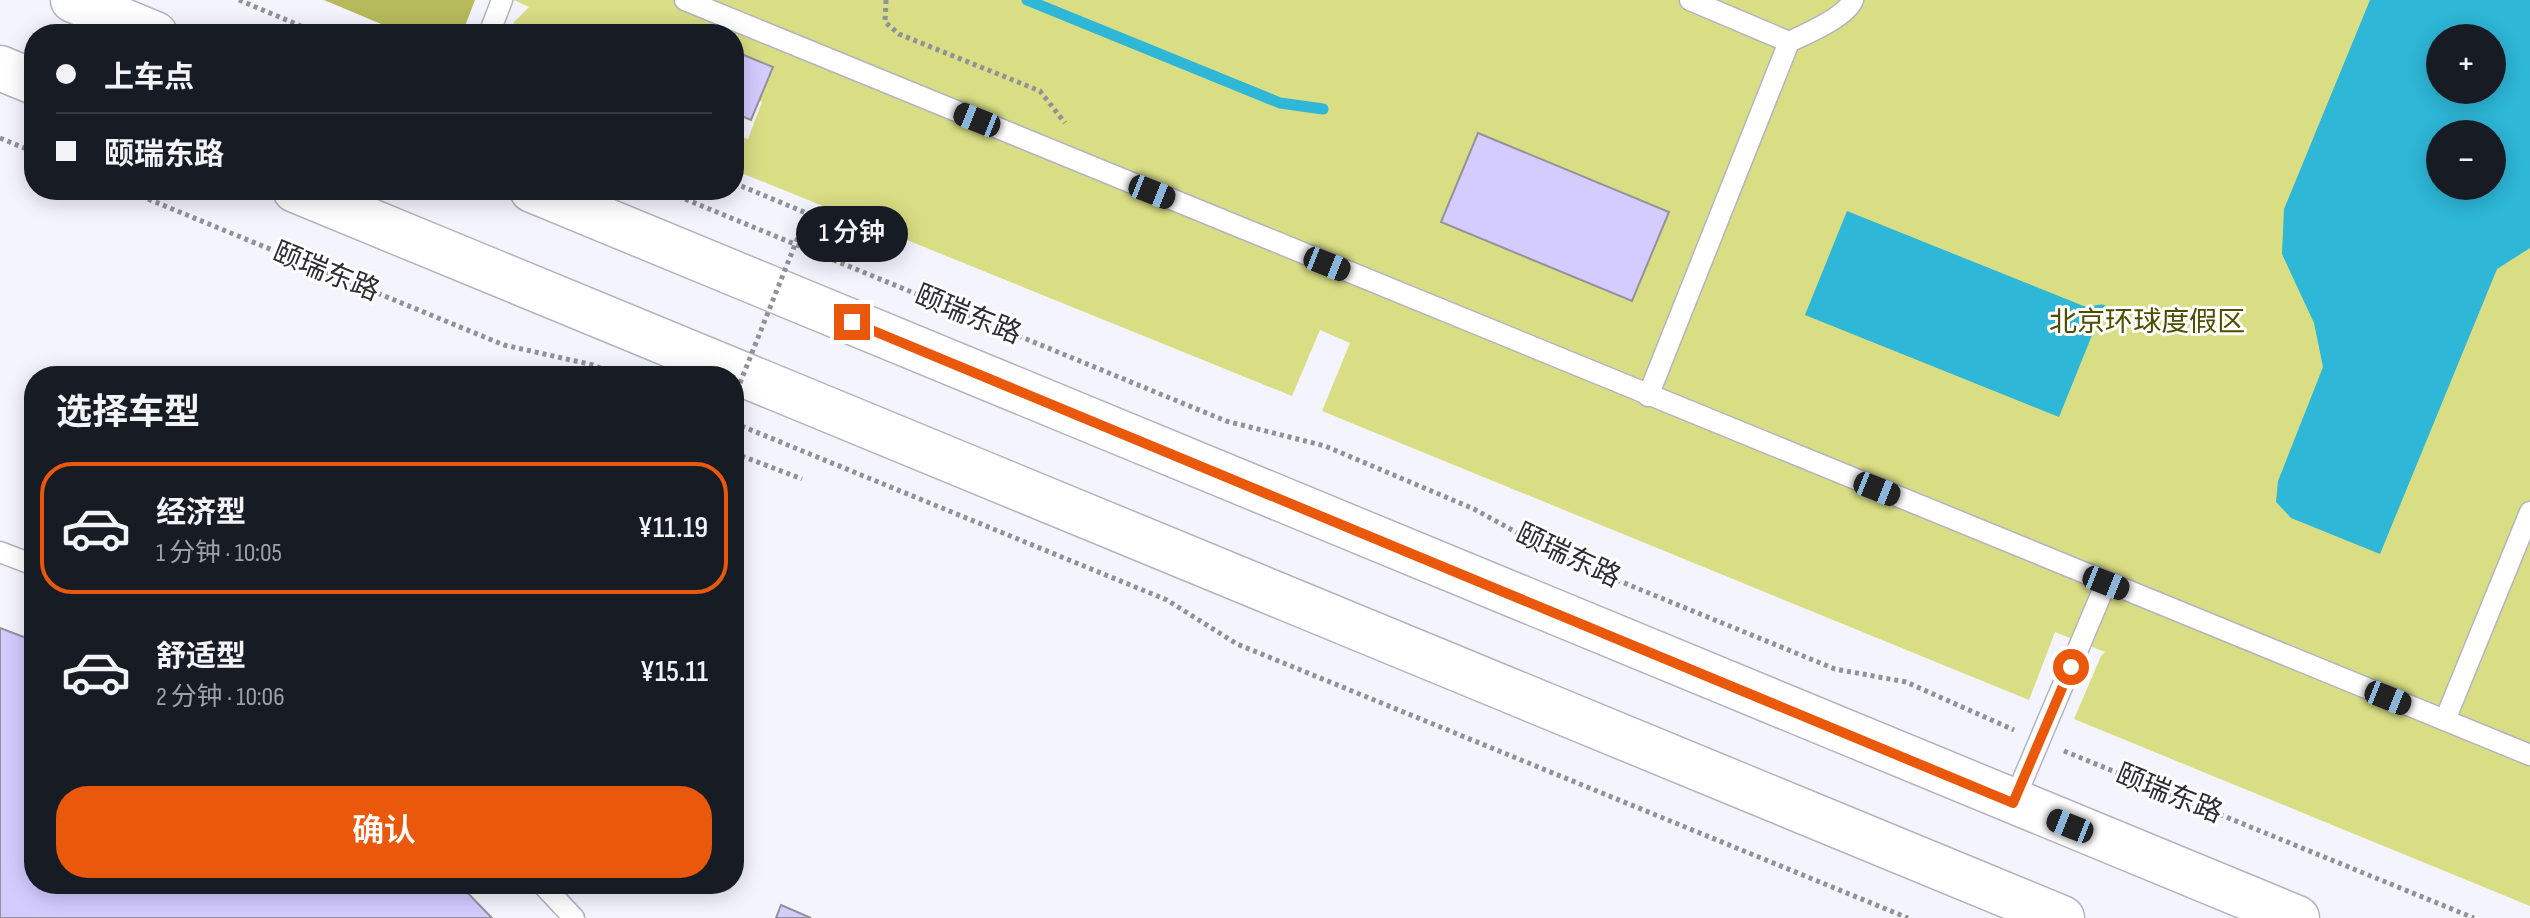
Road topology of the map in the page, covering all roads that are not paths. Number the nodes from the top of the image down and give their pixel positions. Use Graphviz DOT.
graph roads {
  1 [pos="73,0"];
  2 [pos="502,0"];
  3 [pos="685,0"];
  4 [pos="1690,0"];
  5 [pos="1853,0"];
  6 [pos="131,24"];
  7 [pos="493,24"];
  8 [pos="743,24"];
  9 [pos="744,24"];
  10 [pos="1789,42"];
  11 [pos="0,68"];
  12 [pos="24,78"];
  13 [pos="319,200"];
  14 [pos="556,200"];
  15 [pos="722,366"];
  16 [pos="744,375"];
  17 [pos="1648,396"];
  18 [pos="2530,512"];
  19 [pos="0,552"];
  20 [pos="24,561"];
  21 [pos="2106,583"];
  22 [pos="2445,720"];
  23 [pos="2530,755"];
  24 [pos="2013,803"];
  25 [pos="551,894"];
  26 [pos="574,918"];
  27 [pos="2062,918"];
  28 [pos="2297,918"];
  1 -- 6 [label="main road"];
  2 -- 7 [label="lane"];
  3 -- 8 [label="lane"];
  4 -- 10 [label="lane"];
  5 -- 10 [label="lane"];
  9 -- 17 [label="lane"];
  10 -- 17 [label="lane"];
  11 -- 12 [label="main road"];
  13 -- 15 [label="main road"];
  14 -- 24 [label="main road, 颐瑞东路"];
  16 -- 27 [label="main road"];
  17 -- 21 [label="lane"];
  18 -- 22 [label="lane"];
  19 -- 20 [label="lane"];
  21 -- 22 [label="lane"];
  21 -- 24 [label="lane"];
  22 -- 23 [label="lane"];
  24 -- 28 [label="main road, 颐瑞东路"];
  25 -- 26 [label="lane"];
}
